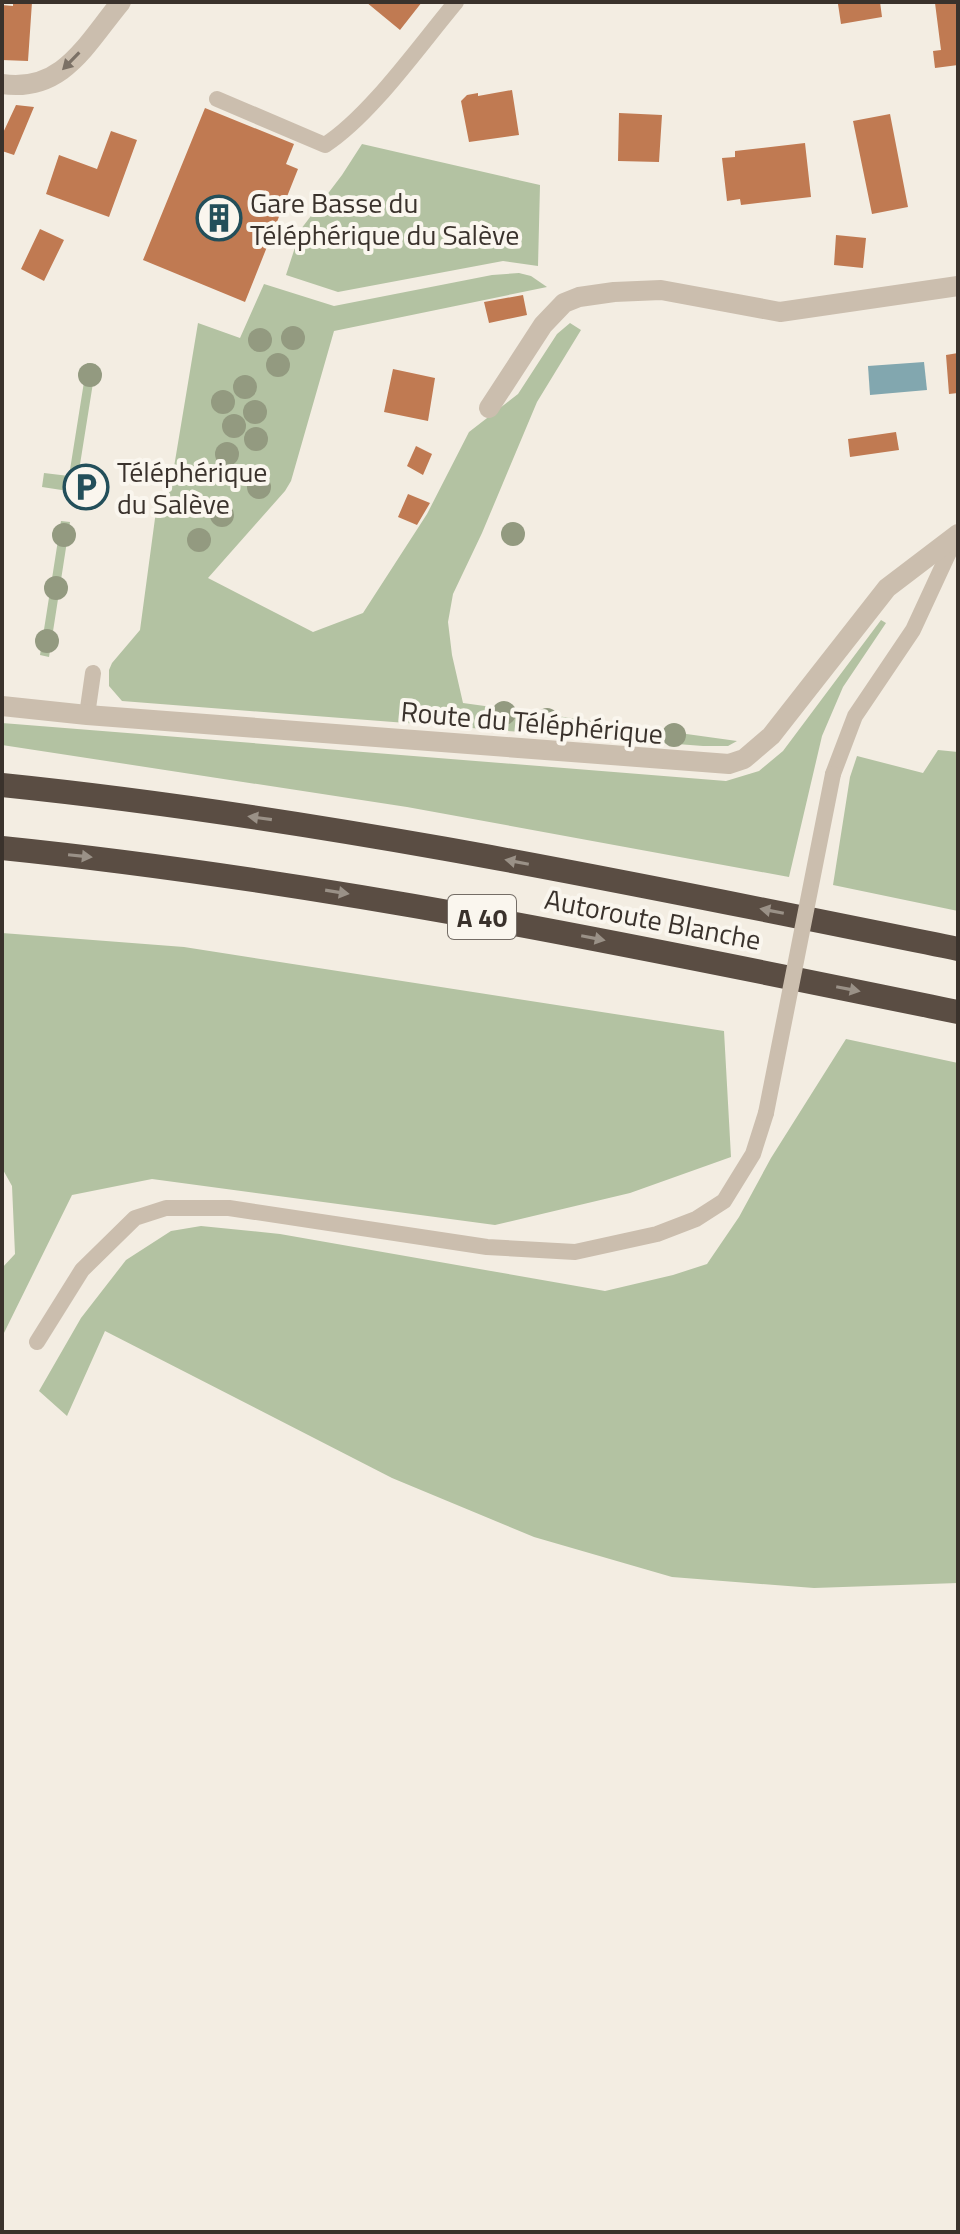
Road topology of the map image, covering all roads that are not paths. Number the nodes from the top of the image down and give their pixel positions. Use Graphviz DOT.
graph roads {
  1 [pos="121,2"];
  2 [pos="456,2"];
  3 [pos="2,84"];
  4 [pos="217,99"];
  5 [pos="958,286"];
  6 [pos="489,408"];
  7 [pos="958,534"];
  8 [pos="93,673"];
  9 [pos="2,706"];
  10 [pos="87,715"];
  11 [pos="2,785"];
  12 [pos="2,848"];
  13 [pos="958,949"];
  14 [pos="958,1012"];
  15 [pos="37,1342"];
  1 -- 3 [label="street, one-way"];
  2 -- 4 [label="lane"];
  5 -- 6 [label="street"];
  7 -- 10 [label="street, Route du Téléphérique"];
  7 -- 15 [label="lane, bridge"];
  8 -- 10 [label="lane"];
  9 -- 10 [label="street, Route du Téléphérique"];
  13 -- 11 [label="highway, Autoroute Blanche / A 40, one-way"];
  12 -- 14 [label="highway, Autoroute Blanche / A 40, one-way"];
}
